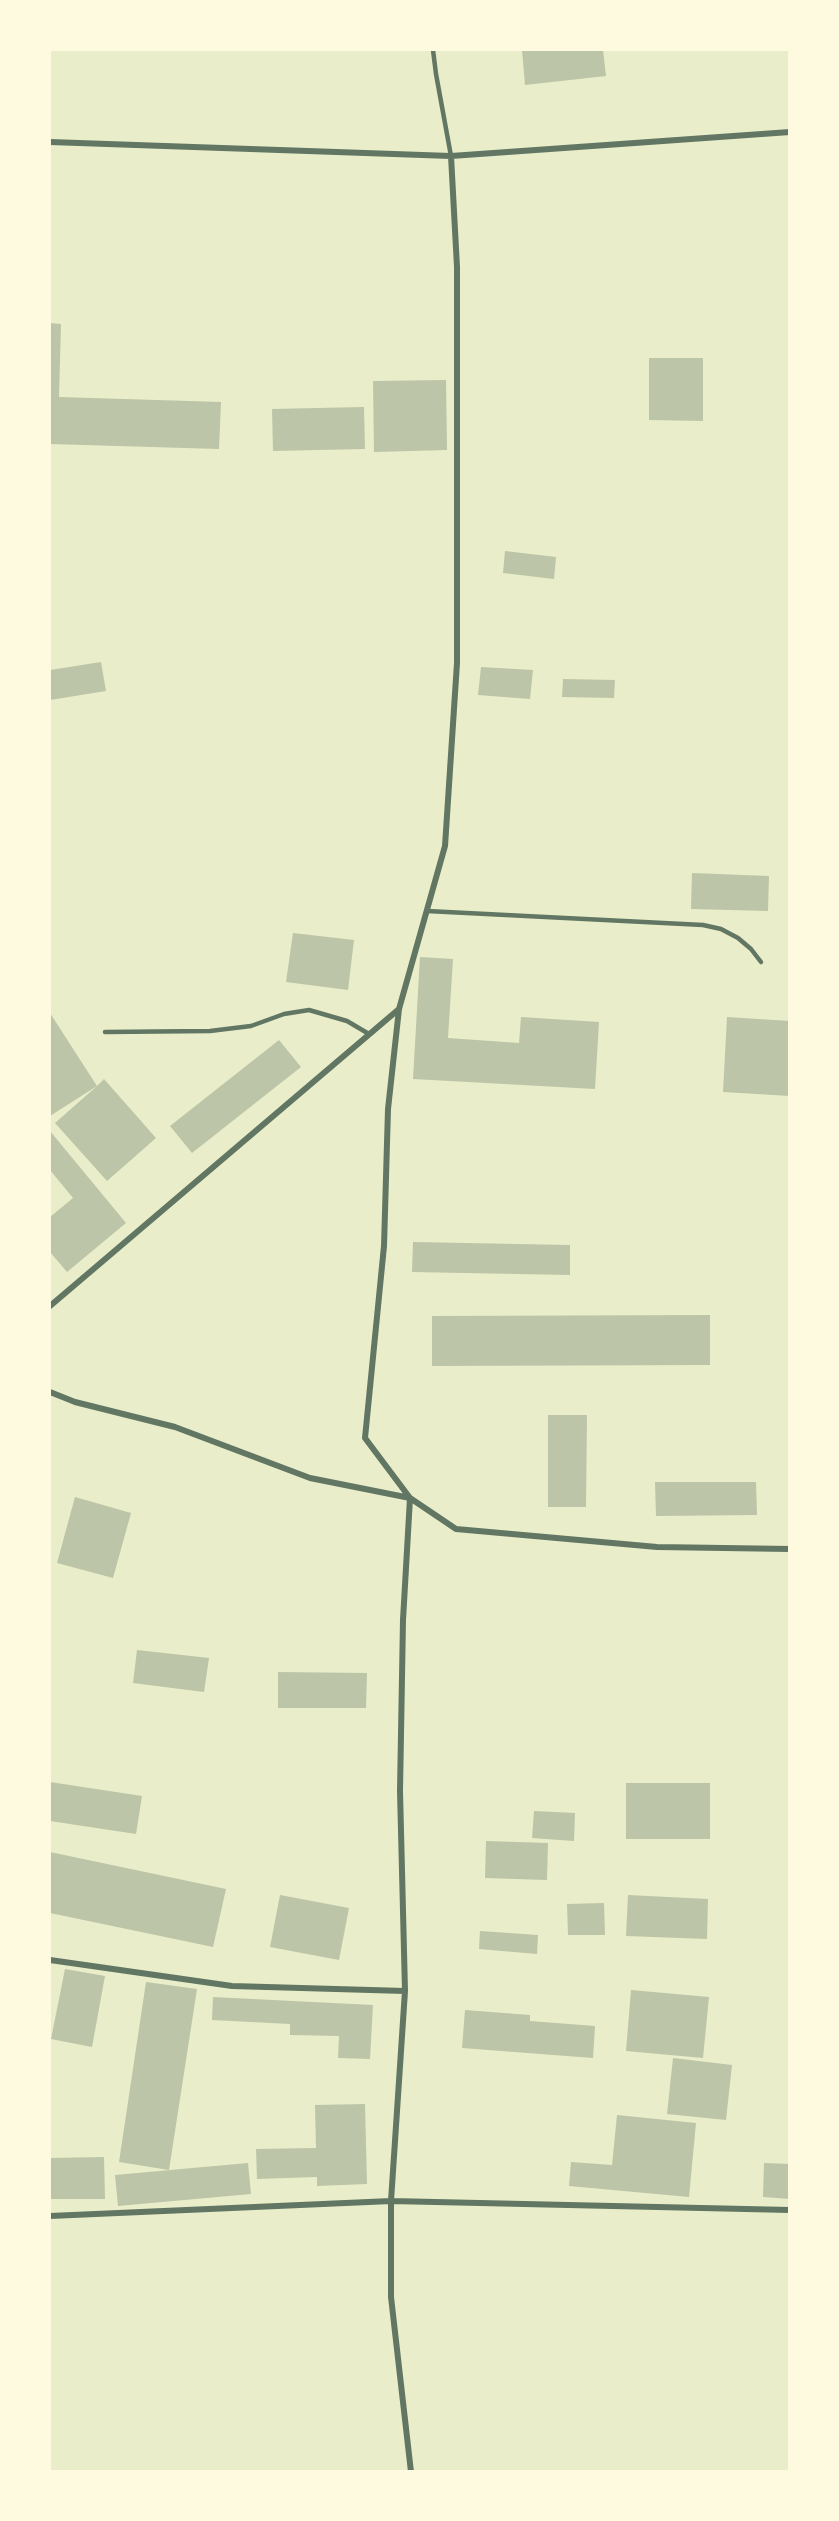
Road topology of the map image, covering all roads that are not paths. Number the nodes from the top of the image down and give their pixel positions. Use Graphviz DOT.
graph roads {
  1 [pos="434,50"];
  2 [pos="789,132"];
  3 [pos="50,142"];
  4 [pos="451,156"];
  5 [pos="427,910"];
  6 [pos="760,962"];
  7 [pos="399,1009"];
  8 [pos="105,1032"];
  9 [pos="369,1034"];
  10 [pos="50,1306"];
  11 [pos="50,1392"];
  12 [pos="410,1498"];
  13 [pos="789,1549"];
  14 [pos="50,1960"];
  15 [pos="405,1991"];
  16 [pos="391,2201"];
  17 [pos="789,2210"];
  18 [pos="50,2216"];
  19 [pos="411,2472"];
  1 -- 4 [label="lane"];
  2 -- 4 [label="street"];
  3 -- 4 [label="street"];
  4 -- 5 [label="street"];
  5 -- 6 [label="lane"];
  5 -- 7 [label="street"];
  7 -- 9 [label="street"];
  7 -- 12 [label="street"];
  8 -- 9 [label="lane"];
  9 -- 10 [label="street"];
  11 -- 12 [label="street"];
  12 -- 13 [label="street"];
  12 -- 15 [label="street"];
  14 -- 15 [label="street"];
  15 -- 16 [label="street"];
  16 -- 17 [label="street"];
  16 -- 18 [label="street"];
  16 -- 19 [label="street"];
}
